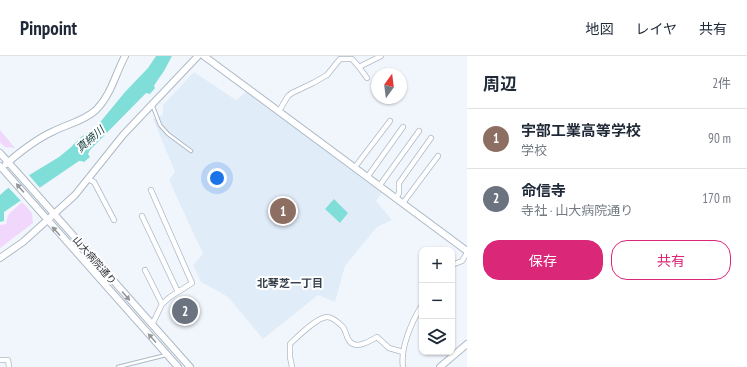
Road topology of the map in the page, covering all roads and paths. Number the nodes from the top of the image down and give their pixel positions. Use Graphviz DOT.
graph roads {
  1 [pos="125,56"];
  2 [pos="198,56"];
  3 [pos="205,56"];
  4 [pos="381,56"];
  5 [pos="358,67"];
  6 [pos="366,78"];
  7 [pos="152,104"];
  8 [pos="279,111"];
  9 [pos="390,121"];
  10 [pos="403,127"];
  11 [pos="419,131"];
  12 [pos="431,138"];
  13 [pos="191,151"];
  14 [pos="0,153"];
  15 [pos="438,156"];
  16 [pos="8,162"];
  17 [pos="1,167"];
  18 [pos="355,167"];
  19 [pos="368,176"];
  20 [pos="88,179"];
  21 [pos="380,185"];
  22 [pos="151,190"];
  23 [pos="396,198"];
  24 [pos="403,203"];
  25 [pos="54,214"];
  26 [pos="142,216"];
  27 [pos="114,220"];
  28 [pos="47,221"];
  29 [pos="467,252"];
  30 [pos="0,258"];
  31 [pos="455,264"];
  32 [pos="145,270"];
  33 [pos="178,292"];
  34 [pos="162,304"];
  35 [pos="419,310"];
  36 [pos="152,325"];
  37 [pos="467,344"];
  38 [pos="403,352"];
  39 [pos="168,355"];
  40 [pos="0,360"];
  41 [pos="175,365"];
  42 [pos="9,367"];
  43 [pos="118,367"];
  44 [pos="190,367"];
  45 [pos="292,367"];
  46 [pos="403,367"];
  47 [pos="440,367"];
  1 -- 16 [label="street"];
  2 -- 7 [label="street"];
  3 -- 8 [label="street"];
  4 -- 5 [label="street"];
  5 -- 6 [label="street"];
  5 -- 8 [label="street"];
  7 -- 13 [label="lane"];
  7 -- 20 [label="street"];
  8 -- 18 [label="street"];
  9 -- 18 [label="street"];
  10 -- 19 [label="street"];
  11 -- 21 [label="street"];
  12 -- 23 [label="street"];
  14 -- 16 [label="street, 山大病院通り"];
  15 -- 24 [label="street"];
  16 -- 17 [label="street"];
  16 -- 25 [label="street, 山大病院通り"];
  28 -- 17 [label="street, 山大病院通り, one-way"];
  18 -- 19 [label="street"];
  19 -- 21 [label="street"];
  20 -- 25 [label="street"];
  20 -- 27 [label="street"];
  21 -- 23 [label="street"];
  22 -- 33 [label="street"];
  23 -- 24 [label="street"];
  24 -- 29 [label="street"];
  25 -- 28 [label="street"];
  25 -- 36 [label="street, 山大病院通り, one-way"];
  26 -- 33 [label="street"];
  28 -- 30 [label="street"];
  39 -- 28 [label="street, 山大病院通り, one-way"];
  29 -- 31 [label="street"];
  32 -- 34 [label="street"];
  33 -- 34 [label="street"];
  34 -- 36 [label="street"];
  35 -- 38 [label="street"];
  36 -- 44 [label="street, 山大病院通り"];
  37 -- 47 [label="street"];
  38 -- 45 [label="street"];
  38 -- 46 [label="street"];
  39 -- 41 [label="street, 山大病院通り"];
  39 -- 43 [label="lane"];
  40 -- 42 [label="street"];
}
